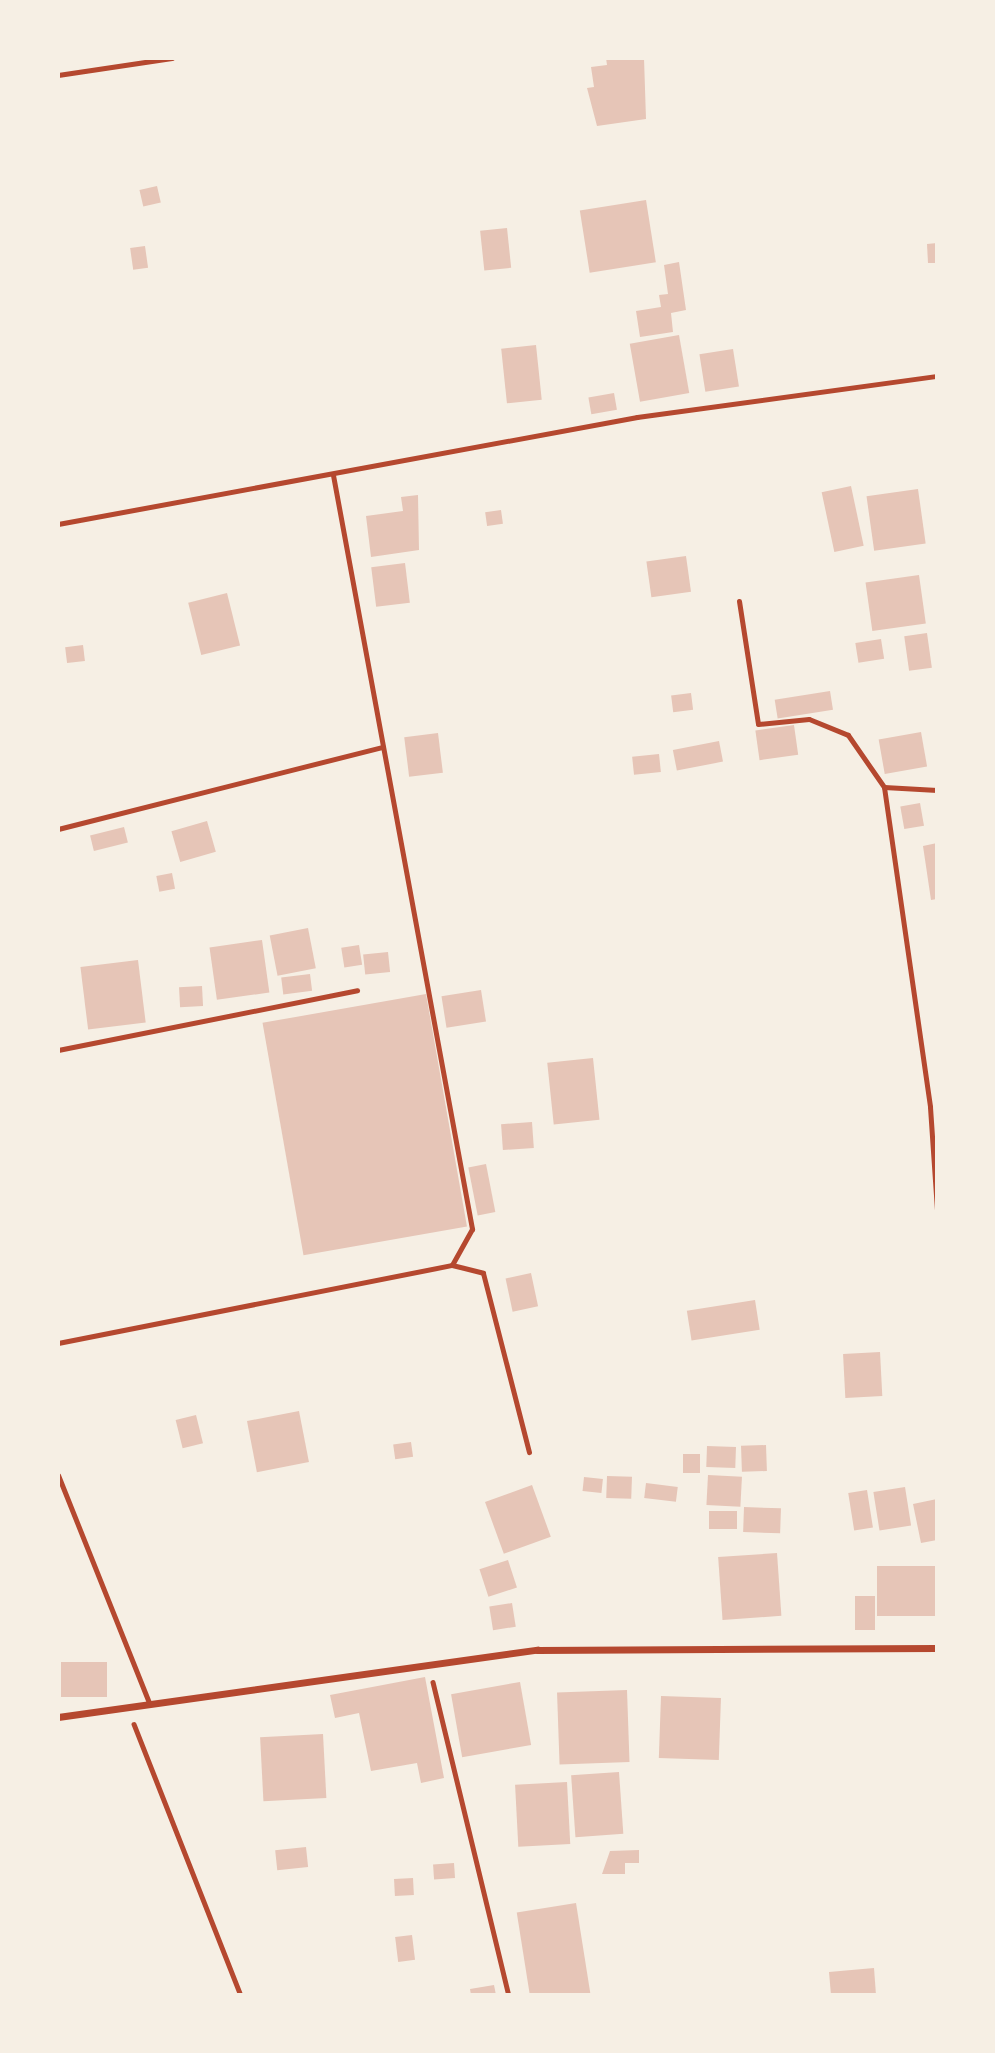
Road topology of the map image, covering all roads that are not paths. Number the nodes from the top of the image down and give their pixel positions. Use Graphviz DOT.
graph roads {
  1 [pos="172,58"];
  2 [pos="58,75"];
  3 [pos="937,376"];
  4 [pos="333,475"];
  5 [pos="58,524"];
  6 [pos="739,601"];
  7 [pos="383,747"];
  8 [pos="884,787"];
  9 [pos="937,790"];
  10 [pos="58,828"];
  11 [pos="357,990"];
  12 [pos="58,1050"];
  13 [pos="937,1210"];
  14 [pos="452,1265"];
  15 [pos="58,1343"];
  16 [pos="529,1452"];
  17 [pos="58,1475"];
  18 [pos="937,1648"];
  19 [pos="149,1703"];
  20 [pos="58,1717"];
  1 -- 2 [label="lane"];
  3 -- 4 [label="lane"];
  4 -- 5 [label="lane"];
  4 -- 7 [label="lane"];
  6 -- 8 [label="lane"];
  7 -- 10 [label="lane"];
  7 -- 14 [label="lane"];
  8 -- 9 [label="lane"];
  8 -- 13 [label="lane"];
  11 -- 12 [label="lane"];
  14 -- 15 [label="lane"];
  14 -- 16 [label="lane"];
  17 -- 19 [label="lane"];
  18 -- 19 [label="street"];
  19 -- 20 [label="street"];
}
